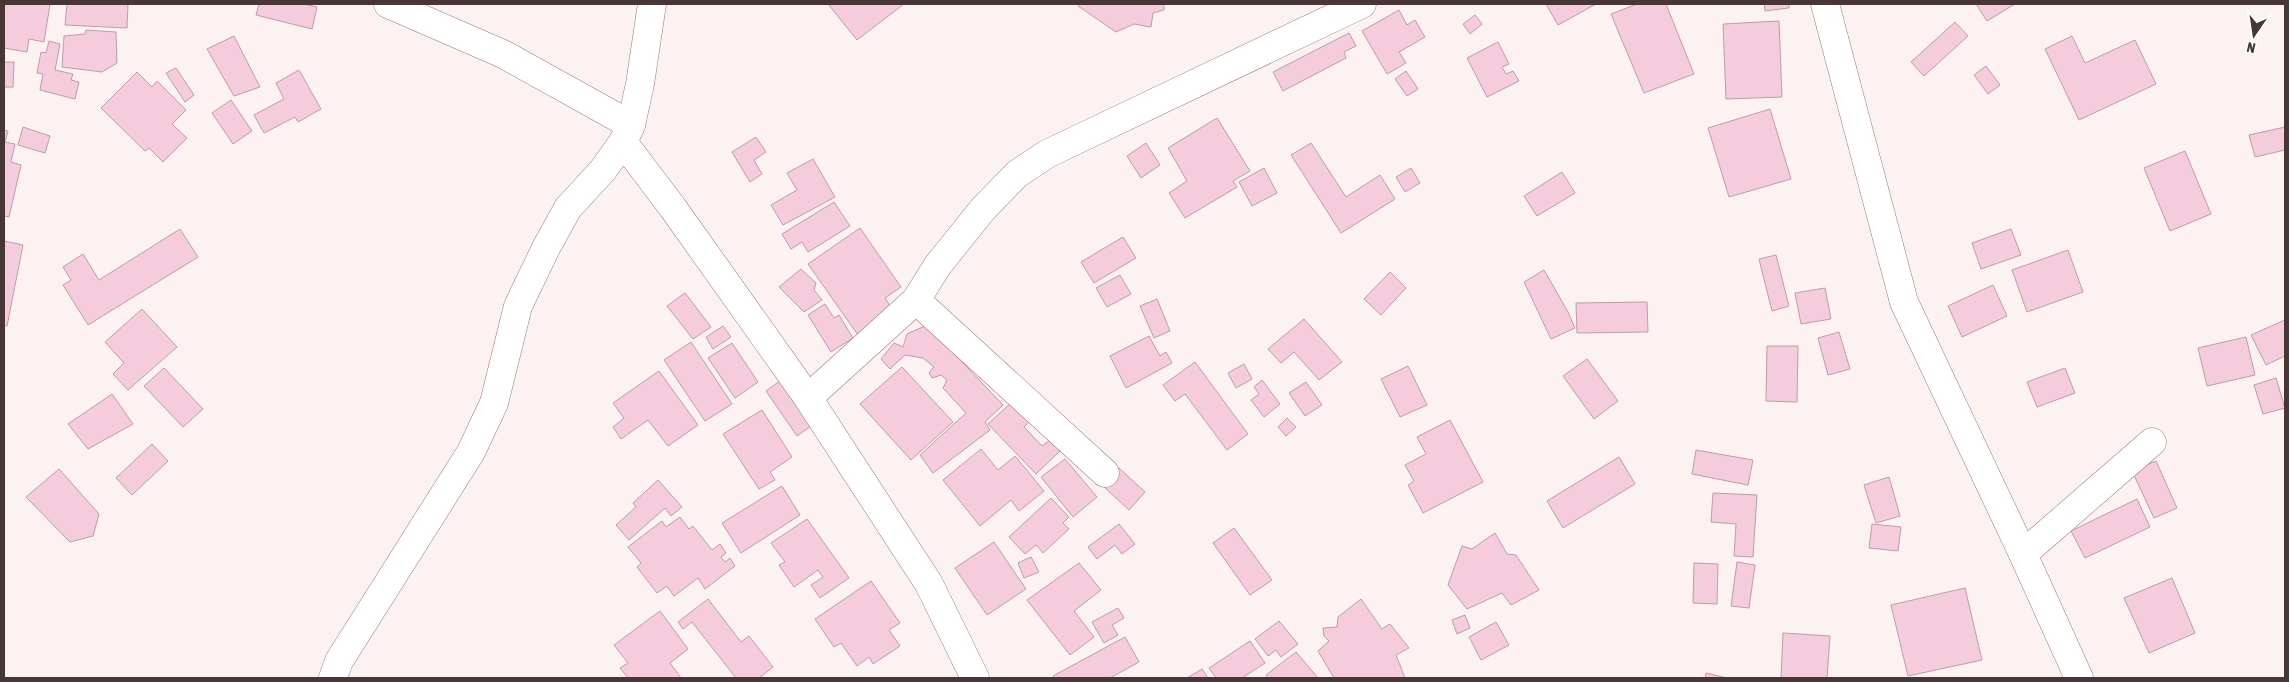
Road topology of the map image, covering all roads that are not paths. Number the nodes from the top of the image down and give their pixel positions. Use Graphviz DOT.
graph roads {
  1 [pos="388,4"];
  2 [pos="652,4"];
  3 [pos="1362,4"];
  4 [pos="1825,4"];
  5 [pos="627,133"];
  6 [pos="916,300"];
  7 [pos="808,398"];
  8 [pos="2152,442"];
  9 [pos="1105,473"];
  10 [pos="2023,554"];
  11 [pos="342,673"];
  12 [pos="975,678"];
  13 [pos="2079,678"];
  1 -- 5 [label="street"];
  2 -- 5 [label="street"];
  3 -- 6 [label="street"];
  4 -- 10 [label="street"];
  5 -- 7 [label="street"];
  5 -- 11 [label="street"];
  6 -- 7 [label="street"];
  6 -- 9 [label="street"];
  7 -- 12 [label="street"];
  8 -- 10 [label="street"];
  10 -- 13 [label="street"];
}
